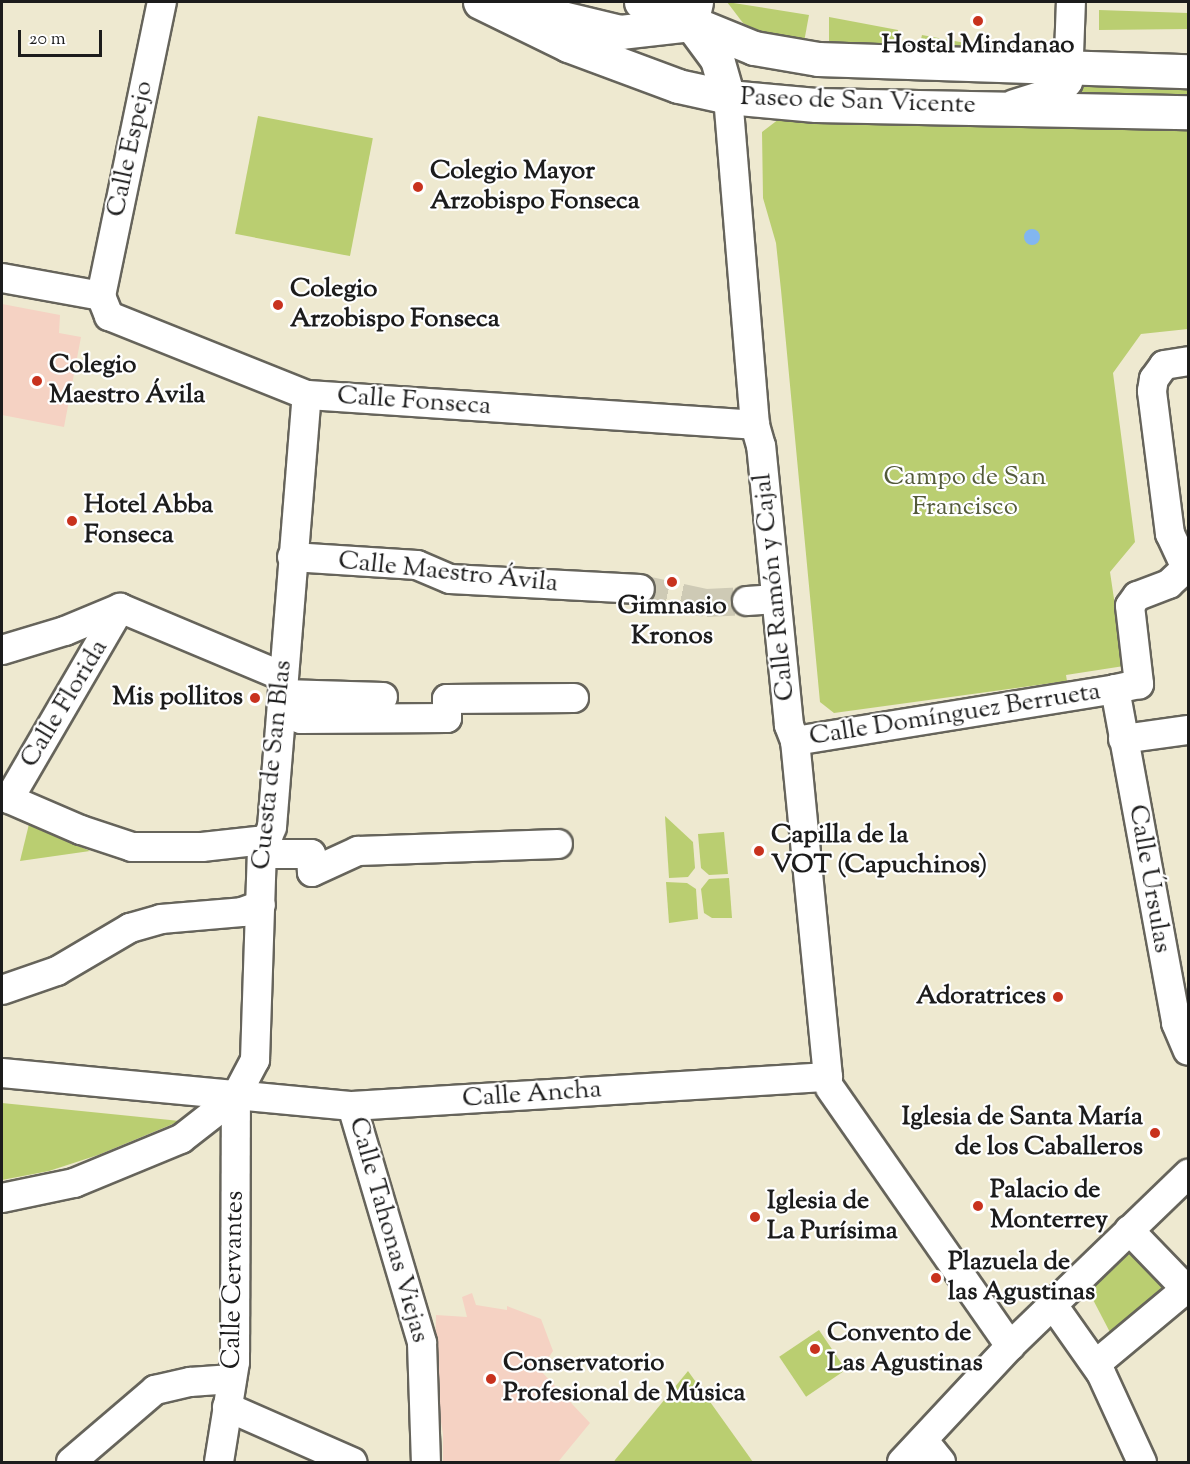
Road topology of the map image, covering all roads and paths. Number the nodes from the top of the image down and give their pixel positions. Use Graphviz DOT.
graph roads {
  1 [pos="162,2"];
  2 [pos="480,2"];
  3 [pos="489,2"];
  4 [pos="641,2"];
  5 [pos="1071,2"];
  6 [pos="694,13"];
  7 [pos="1070,68"];
  8 [pos="1188,71"];
  9 [pos="728,97"];
  10 [pos="1004,107"];
  11 [pos="1188,111"];
  12 [pos="2,278"];
  13 [pos="100,296"];
  14 [pos="1183,362"];
  15 [pos="308,395"];
  16 [pos="755,425"];
  17 [pos="292,557"];
  18 [pos="1187,568"];
  19 [pos="640,589"];
  20 [pos="776,599"];
  21 [pos="747,601"];
  22 [pos="120,608"];
  23 [pos="2,650"];
  24 [pos="288,688"];
  25 [pos="1115,689"];
  26 [pos="383,697"];
  27 [pos="574,698"];
  28 [pos="1188,730"];
  29 [pos="1124,740"];
  30 [pos="795,741"];
  31 [pos="5,797"];
  32 [pos="558,844"];
  33 [pos="263,847"];
  34 [pos="261,905"];
  35 [pos="2,990"];
  36 [pos="1188,1051"];
  37 [pos="2,1073"];
  38 [pos="829,1082"];
  39 [pos="236,1096"];
  40 [pos="352,1106"];
  41 [pos="1188,1174"];
  42 [pos="2,1198"];
  43 [pos="1129,1230"];
  44 [pos="1053,1305"];
  45 [pos="1018,1339"];
  46 [pos="1096,1364"];
  47 [pos="232,1379"];
  48 [pos="227,1407"];
  49 [pos="932,1452"];
  50 [pos="71,1462"];
  51 [pos="219,1462"];
  52 [pos="352,1462"];
  53 [pos="426,1462"];
  54 [pos="902,1462"];
  55 [pos="1142,1462"];
  1 -- 13 [label="street, Calle Espejo"];
  2 -- 9 [label="main road, Paseo de San Vicente"];
  3 -- 6 [label="main road, Paseo de San Vicente"];
  4 -- 6 [label="main road, Paseo de San Vicente"];
  5 -- 7 [label="street"];
  6 -- 7 [label="main road, Paseo de San Vicente"];
  6 -- 9 [label="main road"];
  7 -- 8 [label="main road, Paseo de San Vicente"];
  7 -- 10 [label="street"];
  9 -- 10 [label="main road, Paseo de San Vicente"];
  9 -- 16 [label="street, Calle Ramón y Cajal"];
  10 -- 11 [label="main road, Paseo de San Vicente"];
  12 -- 13 [label="street"];
  13 -- 15 [label="street, Calle Fonseca"];
  14 -- 18 [label="street"];
  15 -- 16 [label="street, Calle Fonseca"];
  15 -- 17 [label="street, Cuesta de San Blas"];
  16 -- 20 [label="street, Calle Ramón y Cajal"];
  17 -- 19 [label="street, Calle Maestro Ávila"];
  17 -- 24 [label="street, Cuesta de San Blas"];
  18 -- 25 [label="street, Calle Domínguez Berrueta"];
  20 -- 21 [label="street"];
  20 -- 30 [label="street, Calle Ramón y Cajal"];
  22 -- 23 [label="street"];
  22 -- 24 [label="street"];
  22 -- 31 [label="street, Calle Florida"];
  24 -- 26 [label="street"];
  24 -- 27 [label="street"];
  24 -- 33 [label="street, Cuesta de San Blas"];
  25 -- 29 [label="street, Calle Úrsulas"];
  25 -- 30 [label="street, Calle Domínguez Berrueta"];
  28 -- 29 [label="street"];
  29 -- 36 [label="street, Calle Úrsulas"];
  30 -- 38 [label="street, Calle Ramón y Cajal"];
  31 -- 33 [label="street"];
  32 -- 33 [label="street"];
  33 -- 34 [label="street, Cuesta de San Blas"];
  34 -- 35 [label="street"];
  34 -- 39 [label="street, Cuesta de San Blas"];
  37 -- 39 [label="street, Calle Ancha"];
  38 -- 40 [label="street, Calle Ancha"];
  38 -- 45 [label="street"];
  39 -- 40 [label="street, Calle Ancha"];
  39 -- 42 [label="street"];
  39 -- 47 [label="street, Calle Cervantes"];
  40 -- 53 [label="street, Calle Tahonas Viejas"];
  41 -- 43 [label="street"];
  43 -- 44 [label="street"];
  43 -- 46 [label="street"];
  44 -- 45 [label="street"];
  44 -- 46 [label="street"];
  45 -- 49 [label="street"];
  46 -- 55 [label="street"];
  47 -- 48 [label="street, Calle Cervantes"];
  47 -- 50 [label="street"];
  48 -- 51 [label="street, Calle Cervantes"];
  48 -- 52 [label="street"];
  49 -- 54 [label="street"];
}
